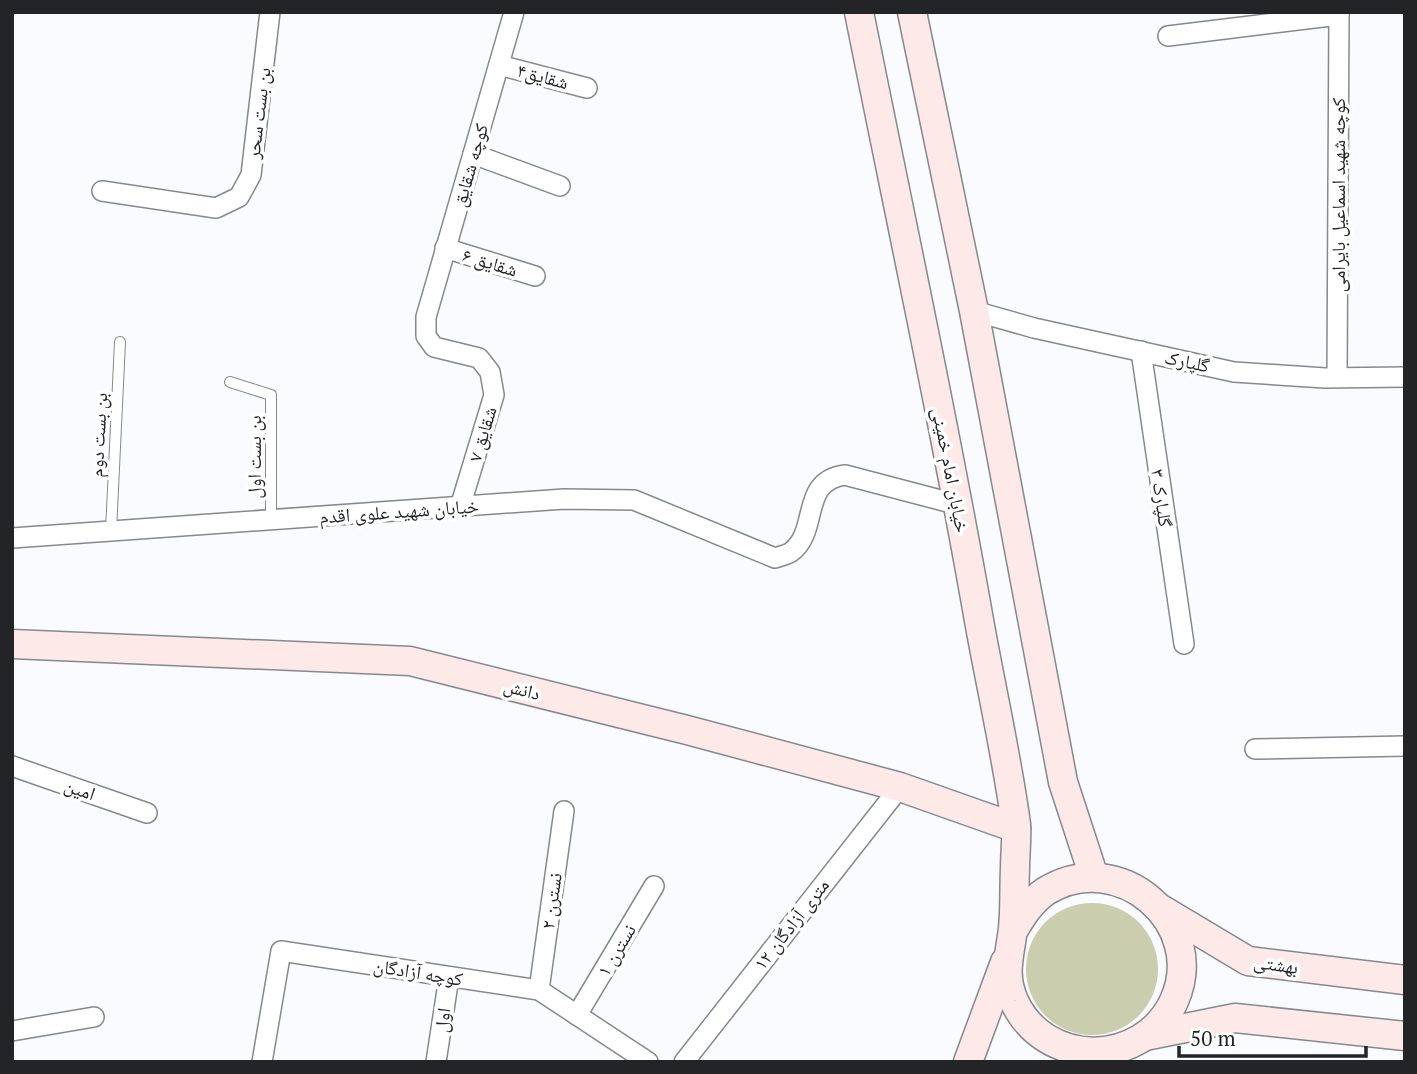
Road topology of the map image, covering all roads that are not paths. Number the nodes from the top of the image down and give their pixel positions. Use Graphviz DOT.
graph roads {
  1 [pos="270,12"];
  2 [pos="514,12"];
  3 [pos="859,12"];
  4 [pos="912,12"];
  5 [pos="1339,14"];
  6 [pos="1168,36"];
  7 [pos="499,65"];
  8 [pos="587,88"];
  9 [pos="473,154"];
  10 [pos="560,186"];
  11 [pos="102,191"];
  12 [pos="445,248"];
  13 [pos="535,276"];
  14 [pos="974,311"];
  15 [pos="426,317"];
  16 [pos="120,342"];
  17 [pos="1141,351"];
  18 [pos="1337,377"];
  19 [pos="1405,377"];
  20 [pos="230,382"];
  21 [pos="959,505"];
  22 [pos="460,507"];
  23 [pos="271,520"];
  24 [pos="111,531"];
  25 [pos="12,538"];
  26 [pos="12,644"];
  27 [pos="1184,644"];
  28 [pos="1405,746"];
  29 [pos="1255,749"];
  30 [pos="12,766"];
  31 [pos="900,787"];
  32 [pos="564,811"];
  33 [pos="147,813"];
  34 [pos="1016,828"];
  35 [pos="1094,877"];
  36 [pos="654,886"];
  37 [pos="1161,909"];
  38 [pos="1010,943"];
  39 [pos="449,977"];
  40 [pos="1405,980"];
  41 [pos="539,990"];
  42 [pos="577,1015"];
  43 [pos="94,1017"];
  44 [pos="12,1031"];
  45 [pos="1145,1036"];
  46 [pos="1405,1036"];
  47 [pos="1100,1057"];
  48 [pos="262,1062"];
  49 [pos="436,1062"];
  50 [pos="648,1062"];
  51 [pos="684,1062"];
  52 [pos="968,1062"];
  1 -- 11 [label="street, بن بست سحر"];
  2 -- 7 [label="street, کوچه شقایق"];
  3 -- 21 [label="main road, خیابان امام خمینی"];
  4 -- 14 [label="main road"];
  5 -- 6 [label="street"];
  5 -- 18 [label="street, کوچه شهید اسماعیل بایرامی"];
  7 -- 8 [label="street, شقایق۴"];
  7 -- 9 [label="street, کوچه شقایق"];
  9 -- 10 [label="street"];
  9 -- 12 [label="street, کوچه شقایق"];
  12 -- 13 [label="street, شقایق ۶"];
  12 -- 15 [label="street, کوچه شقایق"];
  14 -- 17 [label="street, گلپارک"];
  14 -- 35 [label="main road"];
  15 -- 22 [label="street, شقایق ۷"];
  16 -- 24 [label="lane, بن بست دوم"];
  17 -- 18 [label="street, گلپارک"];
  17 -- 27 [label="street, گلپارک ۳"];
  18 -- 19 [label="street, گلپارک"];
  20 -- 23 [label="lane, بن بست اول"];
  21 -- 22 [label="street, خیابان شهید علوی اقدم"];
  21 -- 34 [label="main road, خیابان امام خمینی"];
  22 -- 23 [label="street, خیابان شهید علوی اقدم"];
  23 -- 24 [label="street, خیابان شهید علوی اقدم"];
  24 -- 25 [label="street, خیابان شهید علوی اقدم"];
  26 -- 31 [label="main road, دانش"];
  28 -- 29 [label="street"];
  30 -- 33 [label="street, امین"];
  31 -- 34 [label="main road, دانش"];
  31 -- 51 [label="street, ۱۲ متری آزادگان"];
  32 -- 41 [label="street, نسترن ۲"];
  34 -- 38 [label="main road, خیابان امام خمینی"];
  35 -- 37 [label="main road"];
  35 -- 38 [label="main road"];
  36 -- 42 [label="street, نسترن ۱"];
  37 -- 40 [label="main road, بهشتی"];
  37 -- 45 [label="main road"];
  38 -- 47 [label="main road"];
  38 -- 52 [label="main road, خیابان امام خمینی"];
  39 -- 41 [label="street, کوچه آزادگان"];
  39 -- 48 [label="street, کوچه آزادگان"];
  39 -- 49 [label="street, اول"];
  41 -- 42 [label="street, کوچه آزادگان"];
  42 -- 50 [label="street, کوچه آزادگان"];
  43 -- 44 [label="street"];
  45 -- 46 [label="main road"];
  45 -- 47 [label="main road"];
}
